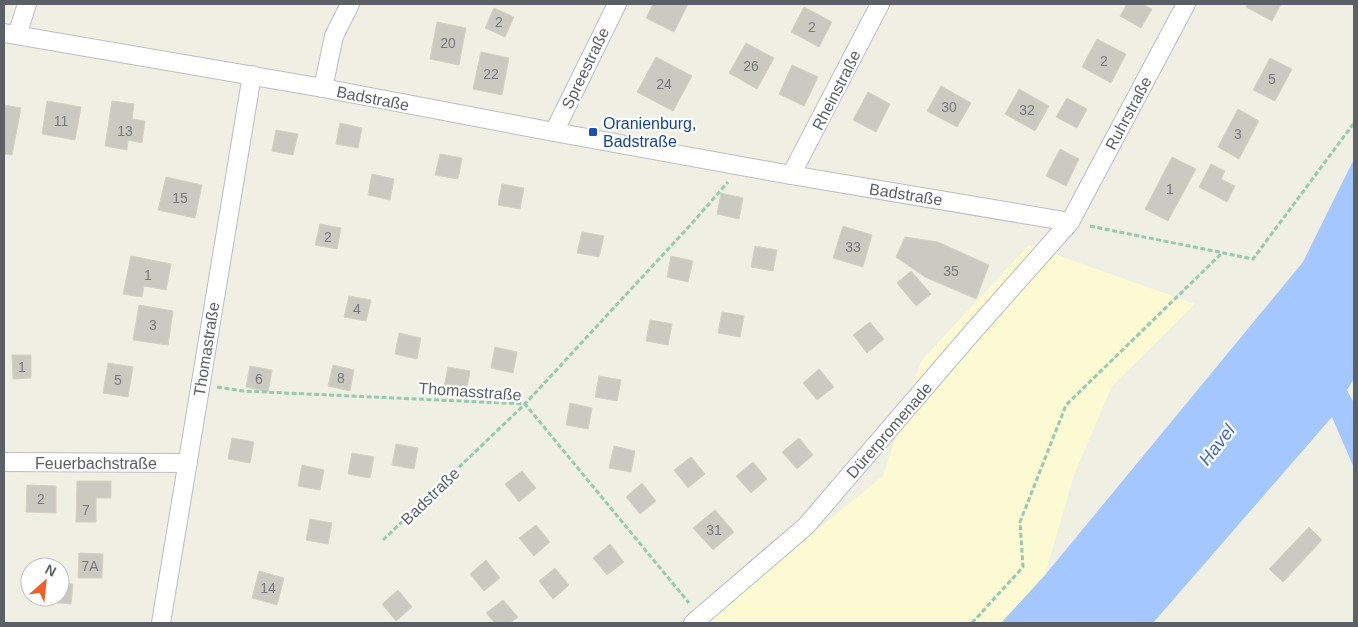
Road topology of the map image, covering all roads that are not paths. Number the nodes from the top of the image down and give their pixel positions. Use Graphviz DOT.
graph roads {
  1 [pos="27,4"];
  2 [pos="350,4"];
  3 [pos="617,4"];
  4 [pos="880,4"];
  5 [pos="1186,4"];
  6 [pos="10,34"];
  7 [pos="252,75"];
  8 [pos="323,88"];
  9 [pos="554,132"];
  10 [pos="792,175"];
  11 [pos="1070,222"];
  12 [pos="4,462"];
  13 [pos="188,463"];
  14 [pos="697,620"];
  15 [pos="161,623"];
  1 -- 6 [label="street"];
  2 -- 8 [label="street"];
  3 -- 9 [label="street, Spreestraße"];
  4 -- 10 [label="street, Rheinstraße"];
  5 -- 11 [label="street, Ruhrstraße"];
  6 -- 7 [label="street, Badstraße"];
  7 -- 8 [label="street, Badstraße"];
  7 -- 13 [label="street, Thomastraße"];
  8 -- 9 [label="street, Badstraße"];
  9 -- 10 [label="street, Badstraße"];
  10 -- 11 [label="street, Badstraße"];
  11 -- 14 [label="street, Dürerpromenade"];
  12 -- 13 [label="street, Feuerbachstraße"];
  13 -- 15 [label="street, Thomastraße"];
}
